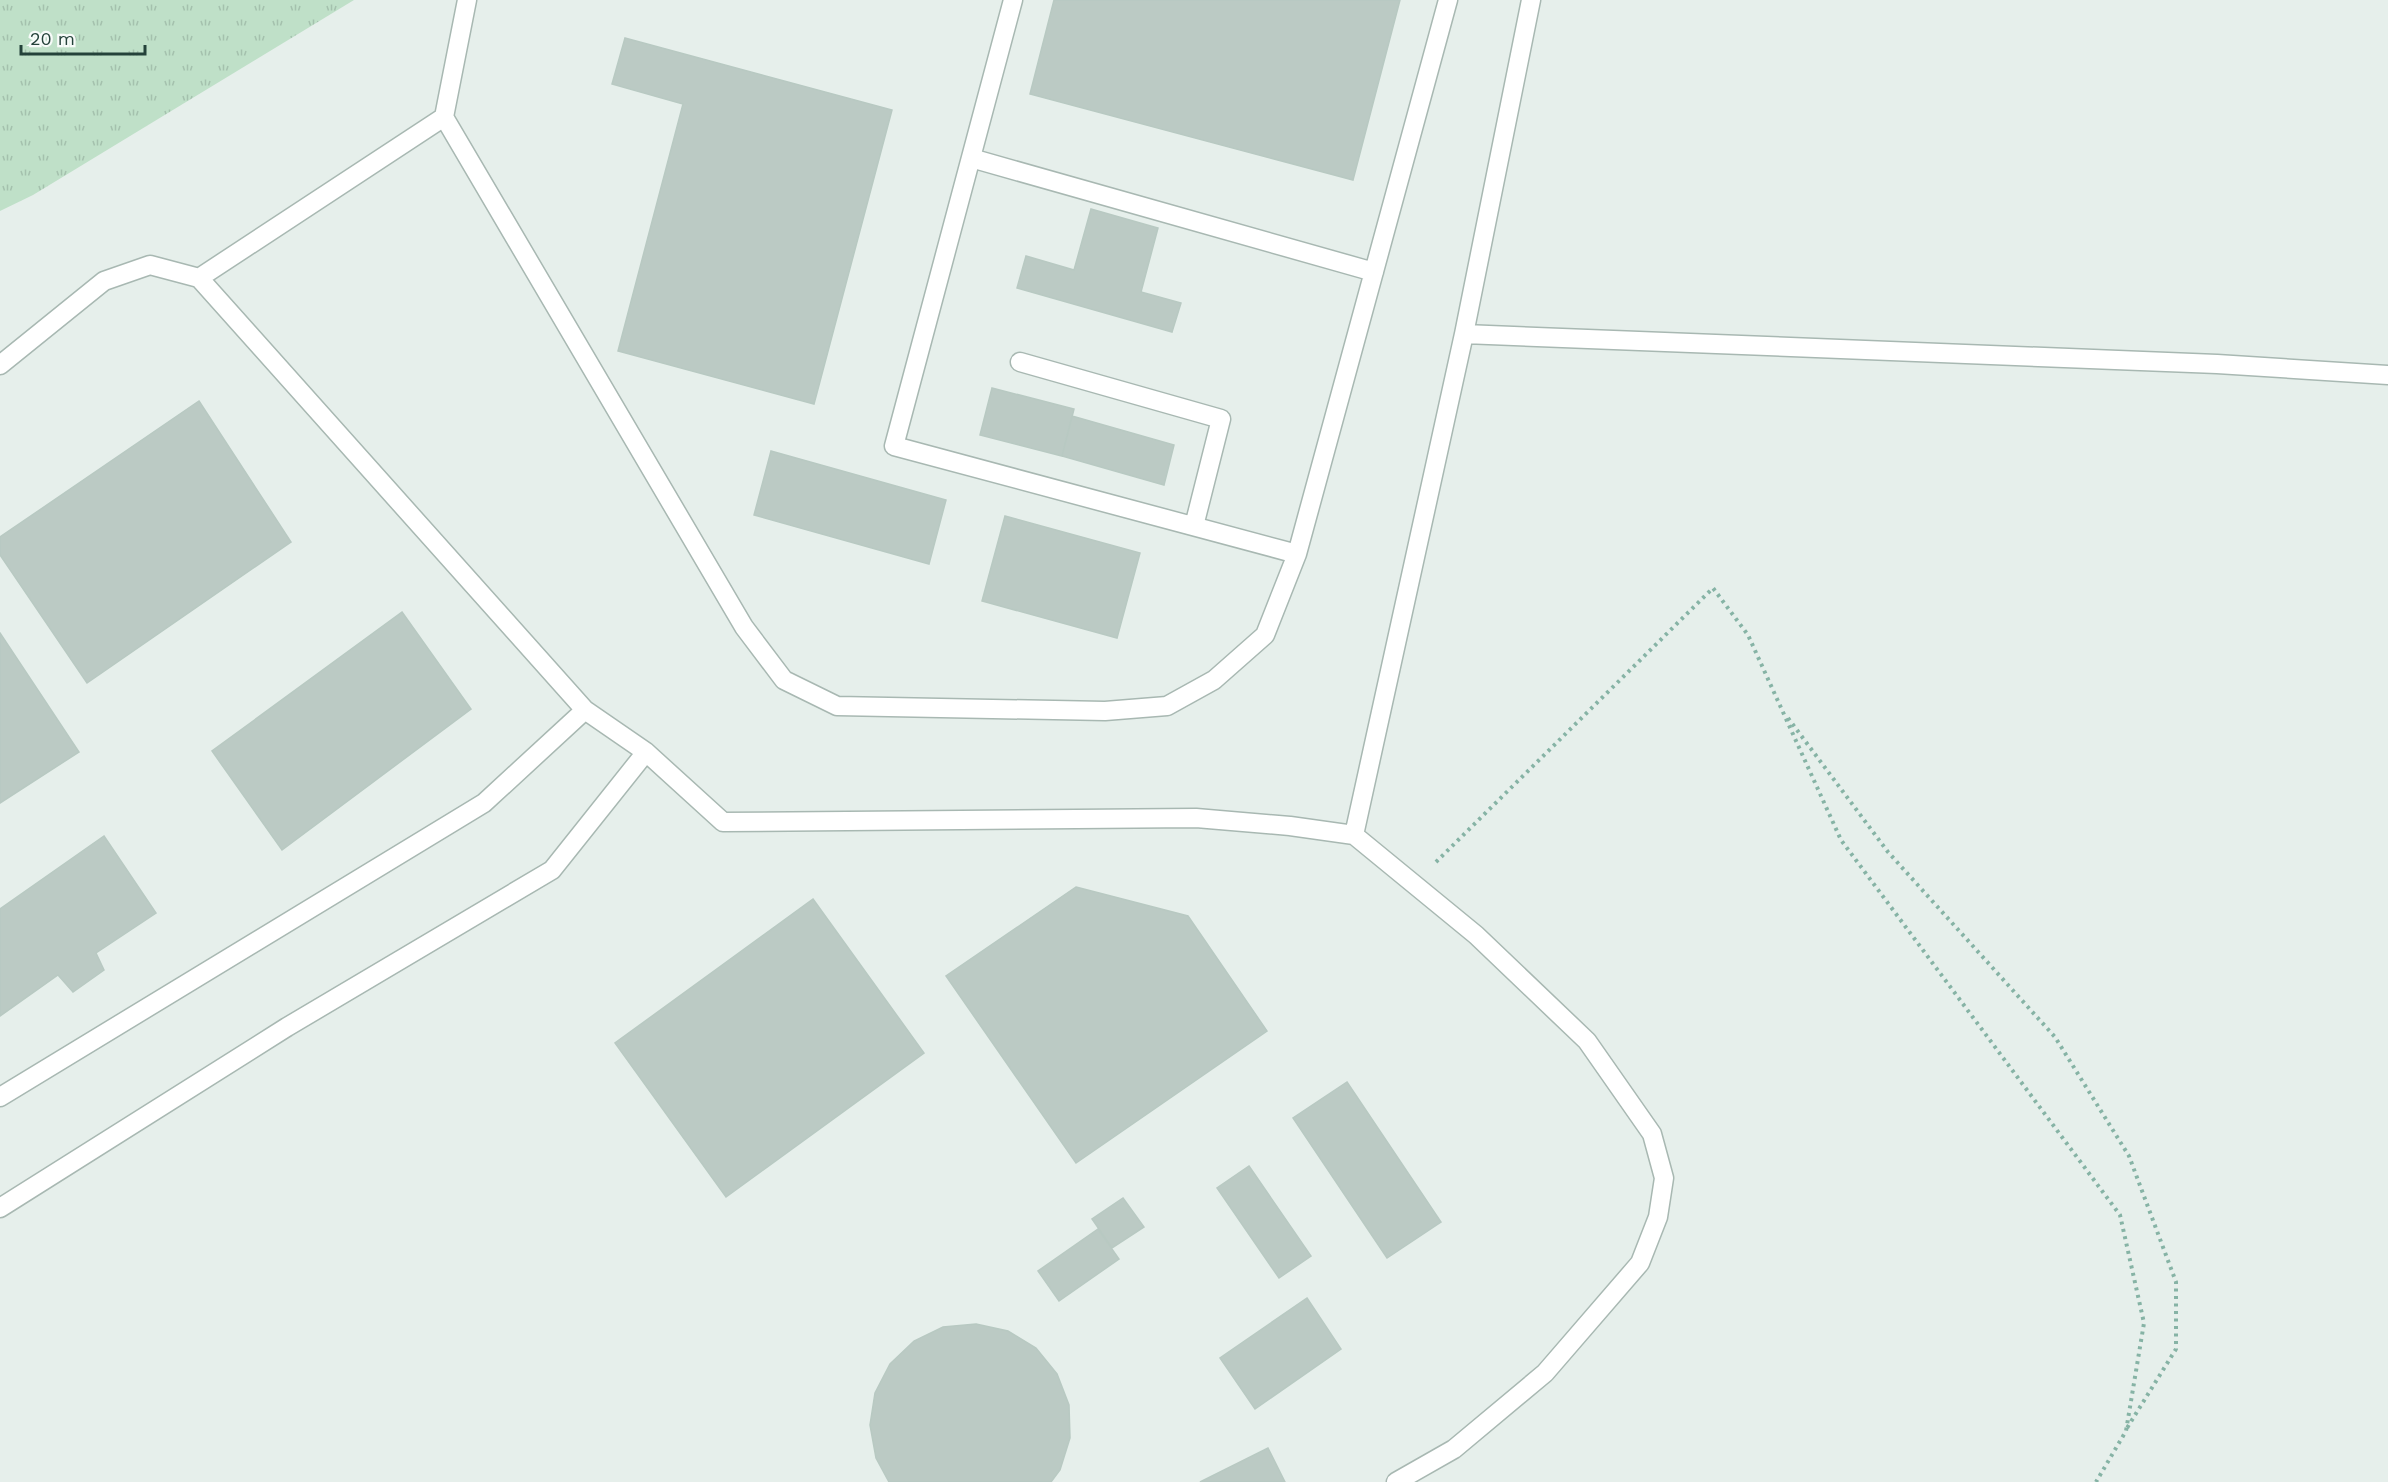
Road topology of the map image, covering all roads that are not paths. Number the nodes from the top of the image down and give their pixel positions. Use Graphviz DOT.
graph roads {
  1 [pos="467,0"];
  2 [pos="1013,0"];
  3 [pos="1448,0"];
  4 [pos="1531,0"];
  5 [pos="444,117"];
  6 [pos="971,158"];
  7 [pos="1374,272"];
  8 [pos="199,278"];
  9 [pos="1464,334"];
  10 [pos="1020,362"];
  11 [pos="0,365"];
  12 [pos="2388,375"];
  13 [pos="1194,526"];
  14 [pos="1297,554"];
  15 [pos="585,710"];
  16 [pos="646,752"];
  17 [pos="1354,835"];
  18 [pos="0,1097"];
  19 [pos="0,1208"];
  20 [pos="1396,1482"];
  1 -- 5 [label="lane"];
  2 -- 6 [label="lane"];
  3 -- 7 [label="lane"];
  4 -- 9 [label="lane"];
  5 -- 8 [label="lane"];
  5 -- 14 [label="lane"];
  6 -- 7 [label="lane"];
  6 -- 13 [label="lane"];
  7 -- 14 [label="lane"];
  8 -- 11 [label="lane"];
  8 -- 15 [label="lane"];
  9 -- 12 [label="lane"];
  9 -- 17 [label="lane"];
  10 -- 13 [label="lane"];
  13 -- 14 [label="lane"];
  15 -- 16 [label="lane"];
  15 -- 18 [label="lane"];
  16 -- 17 [label="lane"];
  16 -- 19 [label="lane"];
  17 -- 20 [label="lane"];
}
